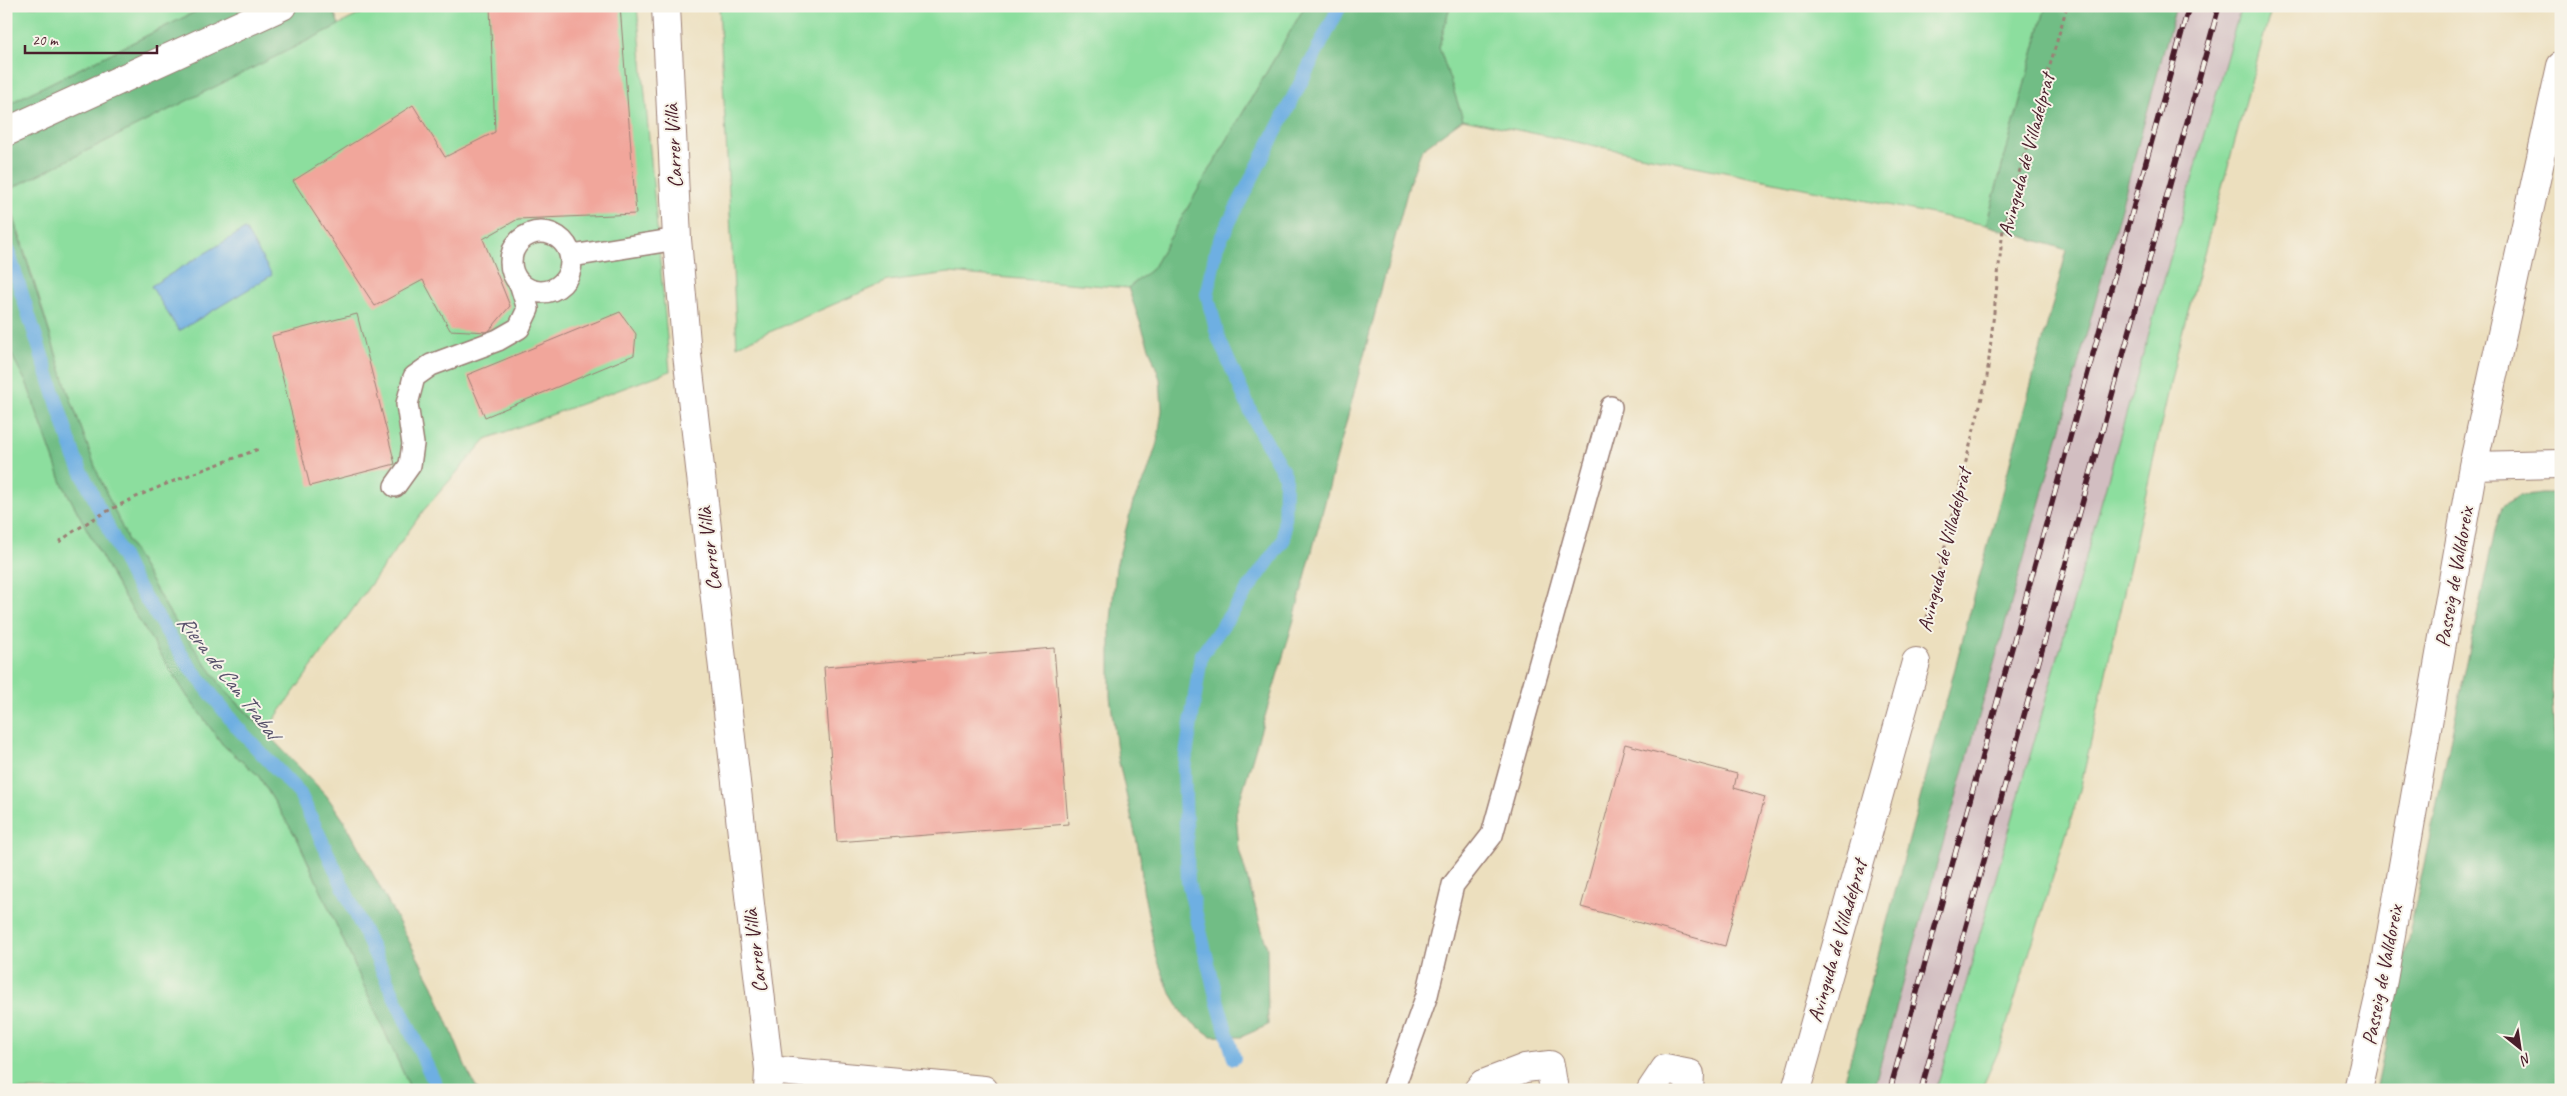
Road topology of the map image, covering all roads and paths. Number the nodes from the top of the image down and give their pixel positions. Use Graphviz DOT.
graph roads {
  1 [pos="282,6"];
  2 [pos="666,6"];
  3 [pos="2067,6"];
  4 [pos="2561,66"];
  5 [pos="6,132"];
  6 [pos="677,239"];
  7 [pos="572,256"];
  8 [pos="520,283"];
  9 [pos="1611,407"];
  10 [pos="261,448"];
  11 [pos="2561,464"];
  12 [pos="2473,466"];
  13 [pos="394,486"];
  14 [pos="59,542"];
  15 [pos="1916,662"];
  16 [pos="768,1080"];
  17 [pos="1480,1087"];
  18 [pos="984,1090"];
  19 [pos="1393,1090"];
  20 [pos="1554,1090"];
  21 [pos="1651,1090"];
  22 [pos="1689,1090"];
  23 [pos="1796,1090"];
  24 [pos="2358,1090"];
  1 -- 5 [label="street"];
  2 -- 6 [label="street, Carrer Villà"];
  3 -- 15 [label="path, Avinguda de Villadelprat"];
  4 -- 12 [label="street, Passeig de Valldoreix"];
  6 -- 7 [label="lane"];
  6 -- 16 [label="street, Carrer Villà"];
  7 -- 8 [label="lane"];
  7 -- 8 [label="lane"];
  8 -- 13 [label="lane"];
  9 -- 19 [label="lane"];
  10 -- 14 [label="path"];
  11 -- 12 [label="street"];
  12 -- 24 [label="street, Passeig de Valldoreix"];
  15 -- 23 [label="street, Avinguda de Villadelprat"];
  16 -- 18 [label="street"];
  17 -- 20 [label="street"];
  21 -- 22 [label="street"];
}
